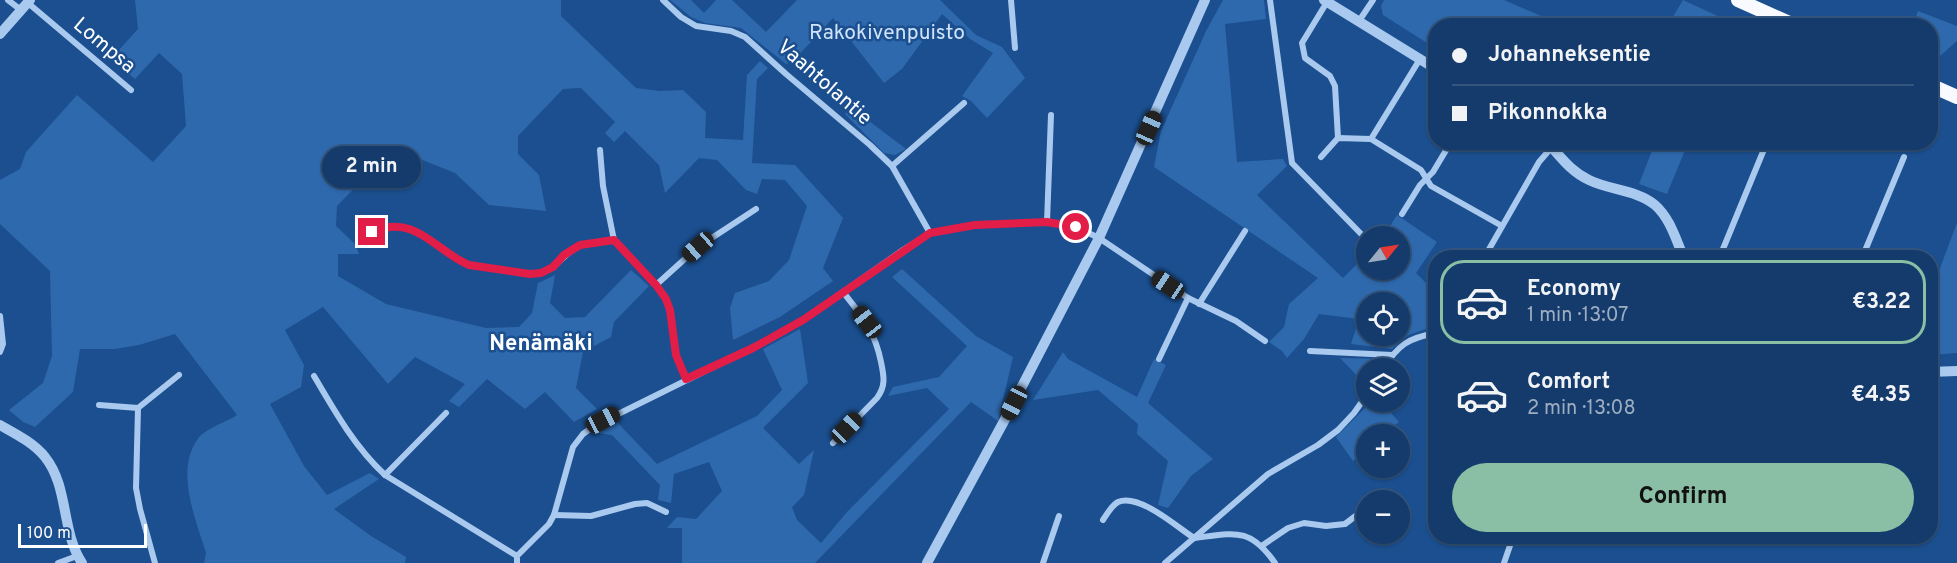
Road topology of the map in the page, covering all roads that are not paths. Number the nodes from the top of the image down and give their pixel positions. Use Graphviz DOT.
graph roads {
  1 [pos="8,0"];
  2 [pos="663,0"];
  3 [pos="1011,0"];
  4 [pos="1205,0"];
  5 [pos="1270,0"];
  6 [pos="1373,0"];
  7 [pos="1738,0"];
  8 [pos="1326,1"];
  9 [pos="26,4"];
  10 [pos="1778,18"];
  11 [pos="1359,21"];
  12 [pos="0,34"];
  13 [pos="1015,48"];
  14 [pos="1420,59"];
  15 [pos="1428,64"];
  16 [pos="1938,89"];
  17 [pos="131,90"];
  18 [pos="1957,97"];
  19 [pos="964,103"];
  20 [pos="1051,116"];
  21 [pos="1338,138"];
  22 [pos="1371,139"];
  23 [pos="600,150"];
  24 [pos="1445,150"];
  25 [pos="1547,150"];
  26 [pos="1554,150"];
  27 [pos="1764,150"];
  28 [pos="1321,157"];
  29 [pos="1904,157"];
  30 [pos="892,166"];
  31 [pos="1426,178"];
  32 [pos="756,209"];
  33 [pos="1402,214"];
  34 [pos="1047,222"];
  35 [pos="1502,226"];
  36 [pos="1356,229"];
  37 [pos="1245,231"];
  38 [pos="372,232"];
  39 [pos="930,233"];
  40 [pos="1099,238"];
  41 [pos="614,240"];
  42 [pos="1488,250"];
  43 [pos="1681,250"];
  44 [pos="1722,250"];
  45 [pos="1865,250"];
  46 [pos="656,285"];
  47 [pos="843,292"];
  48 [pos="1188,298"];
  49 [pos="1198,304"];
  50 [pos="0,316"];
  51 [pos="1428,335"];
  52 [pos="1265,340"];
  53 [pos="1310,351"];
  54 [pos="0,352"];
  55 [pos="1392,355"];
  56 [pos="1390,358"];
  57 [pos="1159,359"];
  58 [pos="1957,371"];
  59 [pos="1938,372"];
  60 [pos="179,375"];
  61 [pos="314,376"];
  62 [pos="686,379"];
  63 [pos="99,405"];
  64 [pos="138,408"];
  65 [pos="1356,410"];
  66 [pos="446,413"];
  67 [pos="0,425"];
  68 [pos="833,443"];
  69 [pos="385,475"];
  70 [pos="666,512"];
  71 [pos="554,515"];
  72 [pos="1059,516"];
  73 [pos="1356,516"];
  74 [pos="1103,520"];
  75 [pos="1194,538"];
  76 [pos="1511,544"];
  77 [pos="1263,545"];
  78 [pos="80,559"];
  79 [pos="517,560"];
  80 [pos="58,563"];
  81 [pos="155,563"];
  82 [pos="927,563"];
  83 [pos="1043,563"];
  84 [pos="1165,563"];
  85 [pos="1275,563"];
  86 [pos="1504,563"];
  1 -- 9 [label="street, Lompsa"];
  2 -- 30 [label="street, Vaahtolantie"];
  3 -- 13 [label="street"];
  4 -- 40 [label="street"];
  5 -- 36 [label="street"];
  6 -- 11 [label="street"];
  7 -- 10 [label="highway"];
  8 -- 11 [label="street"];
  8 -- 21 [label="street"];
  9 -- 12 [label="street"];
  9 -- 17 [label="street, Lompsa"];
  11 -- 14 [label="street"];
  14 -- 15 [label="street"];
  14 -- 22 [label="street"];
  16 -- 18 [label="highway"];
  19 -- 30 [label="street"];
  20 -- 34 [label="street"];
  21 -- 22 [label="street"];
  21 -- 28 [label="street"];
  22 -- 31 [label="street"];
  23 -- 41 [label="street"];
  24 -- 31 [label="street"];
  25 -- 35 [label="street"];
  26 -- 43 [label="street"];
  27 -- 44 [label="street"];
  29 -- 45 [label="street"];
  30 -- 39 [label="street, Vaahtolantie"];
  31 -- 33 [label="street"];
  31 -- 35 [label="street"];
  32 -- 46 [label="street"];
  34 -- 39 [label="street"];
  34 -- 40 [label="street"];
  35 -- 42 [label="street"];
  37 -- 49 [label="street"];
  38 -- 41 [label="street"];
  39 -- 47 [label="street"];
  40 -- 48 [label="street"];
  40 -- 82 [label="street"];
  41 -- 46 [label="street"];
  46 -- 62 [label="street"];
  47 -- 62 [label="street"];
  47 -- 68 [label="street"];
  48 -- 49 [label="street"];
  48 -- 57 [label="street"];
  49 -- 52 [label="street"];
  50 -- 54 [label="street"];
  51 -- 55 [label="street"];
  53 -- 55 [label="street"];
  55 -- 56 [label="street"];
  58 -- 59 [label="street"];
  60 -- 64 [label="street"];
  61 -- 69 [label="street"];
  62 -- 71 [label="street"];
  63 -- 64 [label="street"];
  64 -- 81 [label="street"];
  65 -- 75 [label="street"];
  66 -- 69 [label="street"];
  67 -- 78 [label="street"];
  69 -- 79 [label="street"];
  70 -- 71 [label="street"];
  71 -- 79 [label="street"];
  72 -- 83 [label="street"];
  73 -- 77 [label="street"];
  74 -- 75 [label="street"];
  75 -- 77 [label="street"];
  75 -- 84 [label="street"];
  76 -- 86 [label="street"];
  77 -- 85 [label="street"];
  78 -- 80 [label="street"];
}
